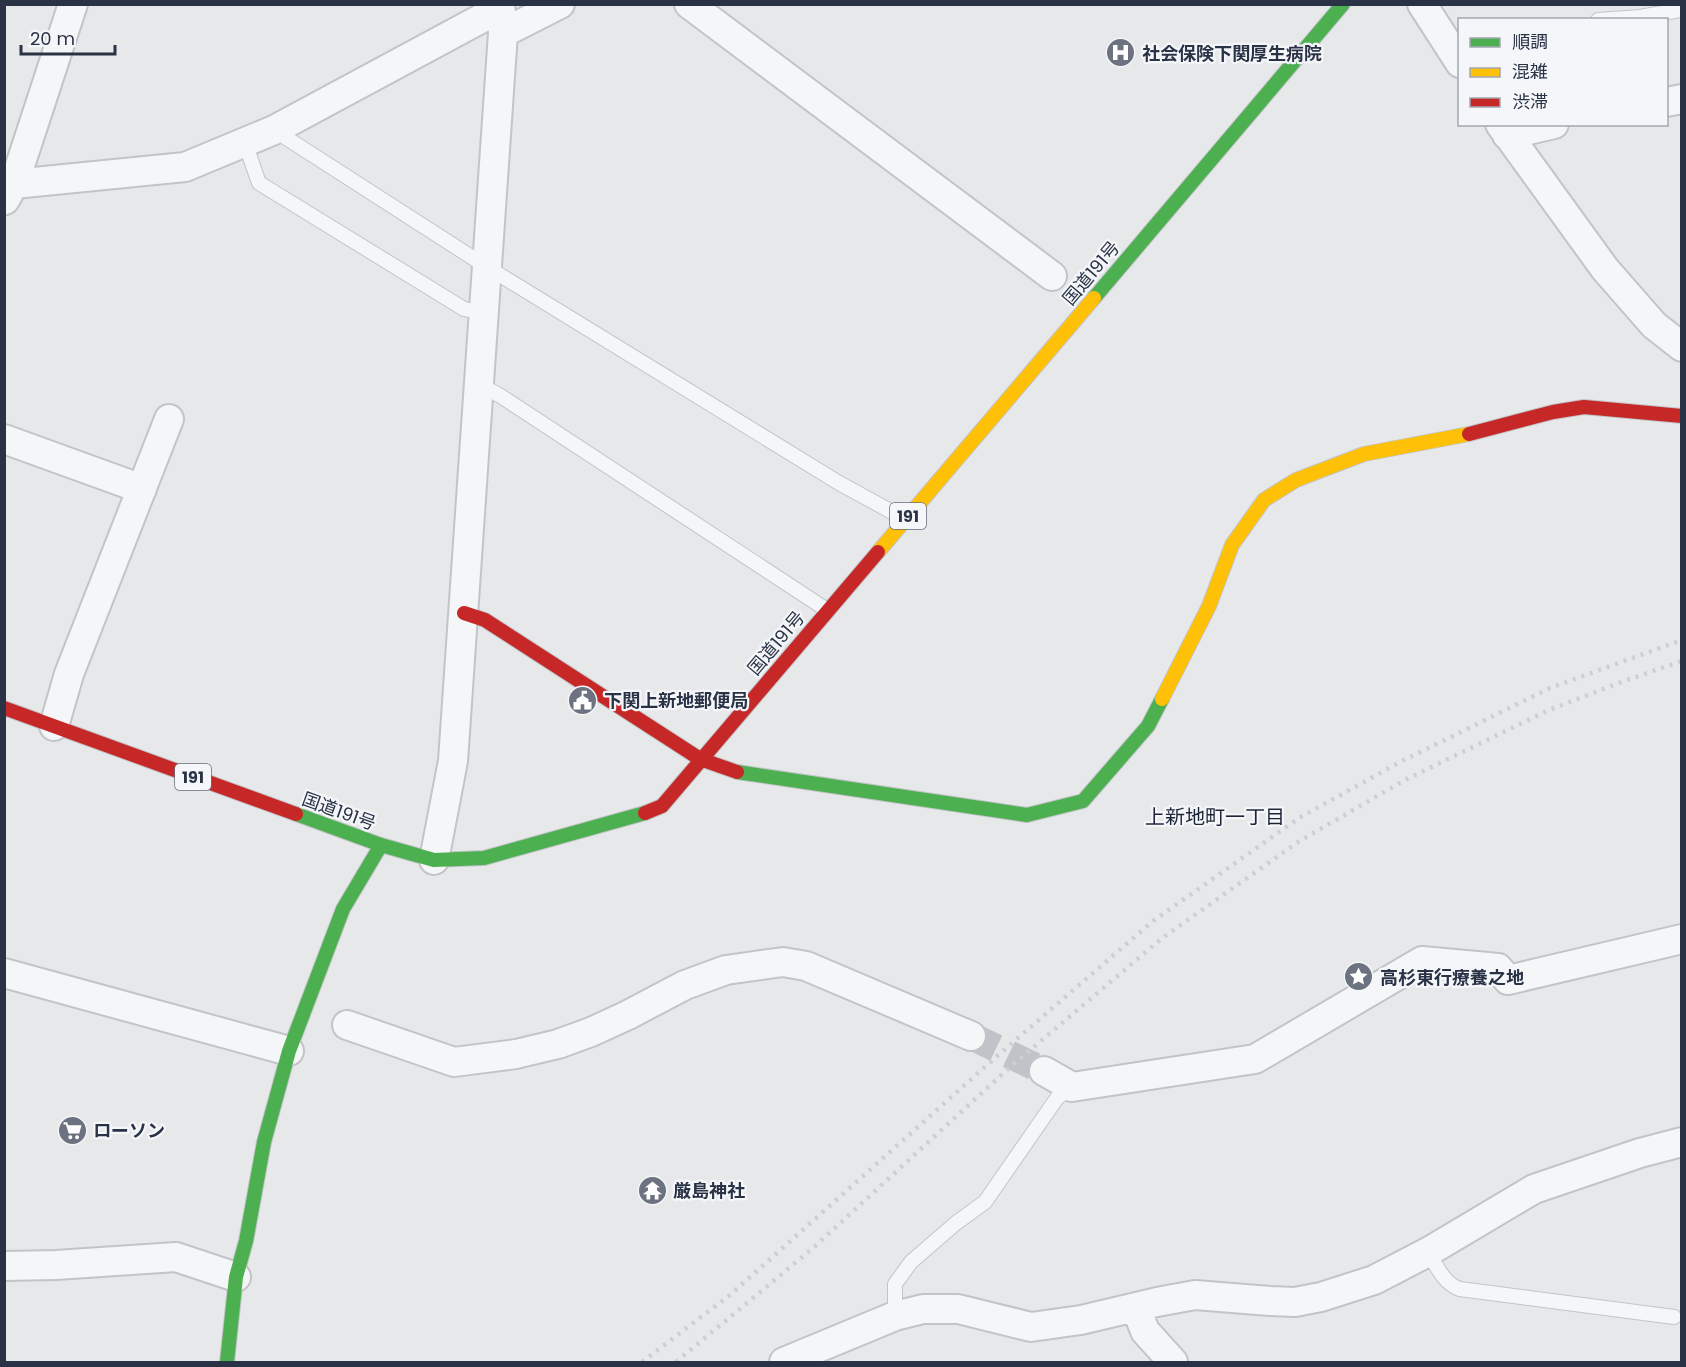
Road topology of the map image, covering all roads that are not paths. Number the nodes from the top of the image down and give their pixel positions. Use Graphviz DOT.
graph roads {
  1 [pos="73,4"];
  2 [pos="560,4"];
  3 [pos="689,4"];
  4 [pos="1342,4"];
  5 [pos="1422,4"];
  6 [pos="1680,10"];
  7 [pos="501,15"];
  8 [pos="1626,18"];
  9 [pos="1458,60"];
  10 [pos="1537,126"];
  11 [pos="274,130"];
  12 [pos="1503,130"];
  13 [pos="245,143"];
  14 [pos="8,190"];
  15 [pos="488,267"];
  16 [pos="1052,276"];
  17 [pos="484,313"];
  18 [pos="1682,347"];
  19 [pos="480,385"];
  20 [pos="1682,416"];
  21 [pos="169,419"];
  22 [pos="4,439"];
  23 [pos="141,489"];
  24 [pos="905,519"];
  25 [pos="827,610"];
  26 [pos="464,613"];
  27 [pos="4,708"];
  28 [pos="54,726"];
  29 [pos="700,759"];
  30 [pos="381,845"];
  31 [pos="434,860"];
  32 [pos="1682,939"];
  33 [pos="4,973"];
  34 [pos="347,1025"];
  35 [pos="971,1035"];
  36 [pos="289,1051"];
  37 [pos="1044,1071"];
  38 [pos="1072,1087"];
  39 [pos="1682,1142"];
  40 [pos="1428,1252"];
  41 [pos="4,1266"];
  42 [pos="236,1276"];
  43 [pos="1136,1308"];
  44 [pos="895,1316"];
  45 [pos="1674,1317"];
  46 [pos="227,1362"];
  47 [pos="784,1362"];
  48 [pos="1173,1362"];
  1 -- 14 [label="street"];
  2 -- 7 [label="street"];
  3 -- 16 [label="street"];
  4 -- 24 [label="main road, 国道191号 / 191"];
  5 -- 9 [label="street"];
  6 -- 8 [label="lane"];
  7 -- 11 [label="street"];
  7 -- 15 [label="street"];
  10 -- 12 [label="street"];
  11 -- 13 [label="street"];
  11 -- 15 [label="lane"];
  12 -- 18 [label="street"];
  13 -- 14 [label="street"];
  13 -- 17 [label="lane"];
  15 -- 17 [label="street"];
  15 -- 24 [label="lane"];
  17 -- 19 [label="street"];
  19 -- 25 [label="lane"];
  19 -- 26 [label="street"];
  20 -- 29 [label="main road"];
  21 -- 23 [label="street"];
  22 -- 23 [label="street"];
  23 -- 28 [label="street"];
  24 -- 25 [label="main road, 国道191号 / 191"];
  25 -- 29 [label="main road, 国道191号 / 191"];
  26 -- 29 [label="main road"];
  26 -- 31 [label="street"];
  27 -- 28 [label="main road, 国道191号 / 191"];
  28 -- 30 [label="main road, 国道191号 / 191"];
  29 -- 31 [label="main road, 国道191号 / 191"];
  30 -- 31 [label="main road, 国道191号 / 191"];
  30 -- 36 [label="main road"];
  32 -- 38 [label="street"];
  33 -- 36 [label="street"];
  34 -- 35 [label="street"];
  36 -- 42 [label="main road"];
  37 -- 38 [label="street"];
  38 -- 44 [label="lane"];
  39 -- 40 [label="street"];
  40 -- 43 [label="street"];
  40 -- 45 [label="lane"];
  41 -- 42 [label="street"];
  42 -- 46 [label="main road"];
  43 -- 44 [label="street"];
  43 -- 48 [label="street"];
  44 -- 47 [label="street"];
}
